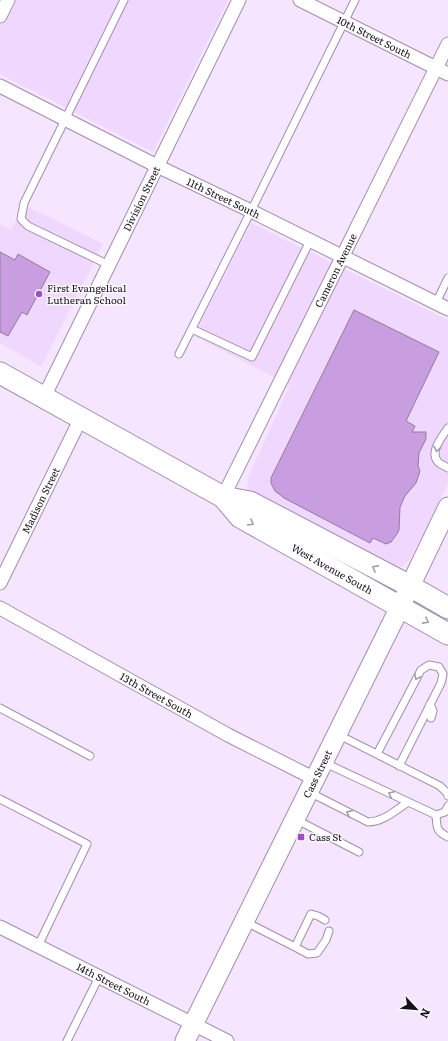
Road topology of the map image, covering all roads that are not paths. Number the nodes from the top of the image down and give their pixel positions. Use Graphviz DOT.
graph roads {
  1 [pos="8,0"];
  2 [pos="124,0"];
  3 [pos="239,0"];
  4 [pos="300,0"];
  5 [pos="354,0"];
  6 [pos="0,16"];
  7 [pos="344,22"];
  8 [pos="448,44"];
  9 [pos="436,68"];
  10 [pos="448,74"];
  11 [pos="0,86"];
  12 [pos="65,119"];
  13 [pos="157,166"];
  14 [pos="251,211"];
  15 [pos="310,241"];
  16 [pos="343,257"];
  17 [pos="109,265"];
  18 [pos="448,278"];
  19 [pos="436,303"];
  20 [pos="448,309"];
  21 [pos="192,329"];
  22 [pos="179,354"];
  23 [pos="0,373"];
  24 [pos="44,397"];
  25 [pos="81,418"];
  26 [pos="448,428"];
  27 [pos="448,468"];
  28 [pos="223,497"];
  29 [pos="448,507"];
  30 [pos="0,583"];
  31 [pos="410,586"];
  32 [pos="400,607"];
  33 [pos="0,608"];
  34 [pos="448,608"];
  35 [pos="448,634"];
  36 [pos="430,704"];
  37 [pos="0,708"];
  38 [pos="431,718"];
  39 [pos="425,728"];
  40 [pos="417,730"];
  41 [pos="337,734"];
  42 [pos="377,754"];
  43 [pos="90,756"];
  44 [pos="323,762"];
  45 [pos="399,766"];
  46 [pos="312,785"];
  47 [pos="448,796"];
  48 [pos="0,799"];
  49 [pos="408,802"];
  50 [pos="448,806"];
  51 [pos="436,815"];
  52 [pos="295,819"];
  53 [pos="448,837"];
  54 [pos="359,852"];
  55 [pos="325,920"];
  56 [pos="244,921"];
  57 [pos="0,927"];
  58 [pos="329,931"];
  59 [pos="38,946"];
  60 [pos="295,947"];
  61 [pos="99,977"];
  62 [pos="190,1033"];
  63 [pos="67,1041"];
  64 [pos="227,1041"];
  1 -- 6 [label="street"];
  2 -- 12 [label="lane"];
  3 -- 13 [label="street, Division Street"];
  4 -- 7 [label="street, 10th Street South"];
  5 -- 7 [label="lane"];
  7 -- 9 [label="street, 10th Street South"];
  7 -- 14 [label="lane"];
  8 -- 9 [label="street, Cameron Avenue"];
  9 -- 10 [label="street, 10th Street South"];
  9 -- 16 [label="street, Cameron Avenue"];
  11 -- 12 [label="street, 11th Street South"];
  12 -- 13 [label="street, 11th Street South"];
  12 -- 17 [label="lane"];
  13 -- 14 [label="street, 11th Street South"];
  13 -- 17 [label="street, Division Street"];
  14 -- 15 [label="street, 11th Street South"];
  14 -- 21 [label="lane"];
  15 -- 16 [label="street, 11th Street South"];
  15 -- 21 [label="lane"];
  16 -- 19 [label="street, 11th Street South"];
  16 -- 28 [label="street, Cameron Avenue"];
  17 -- 24 [label="street, Division Street"];
  18 -- 19 [label="lane"];
  19 -- 20 [label="street, 11th Street South"];
  21 -- 22 [label="lane"];
  23 -- 24 [label="main road, West Avenue South"];
  24 -- 25 [label="main road, West Avenue South"];
  25 -- 28 [label="main road, West Avenue South"];
  25 -- 30 [label="street, Madison Street"];
  26 -- 27 [label="lane, one-way"];
  31 -- 28 [label="main road, West Avenue South, one-way"];
  28 -- 32 [label="main road, West Avenue South, one-way"];
  29 -- 31 [label="street, Cass Street"];
  31 -- 32 [label="street, Cass Street"];
  31 -- 34 [label="main road, West Avenue South"];
  32 -- 35 [label="main road, West Avenue South, one-way"];
  32 -- 41 [label="street, Cass Street"];
  33 -- 46 [label="street, 13th Street South"];
  36 -- 38 [label="lane"];
  36 -- 40 [label="lane"];
  36 -- 42 [label="lane, one-way"];
  37 -- 43 [label="lane"];
  39 -- 40 [label="lane"];
  40 -- 45 [label="lane"];
  41 -- 42 [label="lane"];
  41 -- 44 [label="street, Cass Street"];
  42 -- 45 [label="lane"];
  44 -- 46 [label="street, Cass Street"];
  49 -- 44 [label="lane, one-way"];
  45 -- 47 [label="lane"];
  49 -- 46 [label="lane, one-way"];
  46 -- 52 [label="street, Cass Street"];
  48 -- 59 [label="lane"];
  49 -- 51 [label="lane"];
  50 -- 51 [label="lane"];
  51 -- 53 [label="lane"];
  52 -- 54 [label="lane"];
  52 -- 56 [label="street, Cass Street"];
  55 -- 60 [label="lane"];
  56 -- 60 [label="lane"];
  56 -- 62 [label="street, Cass Street"];
  57 -- 59 [label="street, 14th Street South"];
  58 -- 60 [label="lane"];
  59 -- 61 [label="street, 14th Street South"];
  61 -- 62 [label="street, 14th Street South"];
  61 -- 63 [label="lane"];
  62 -- 64 [label="street, 14th Street South"];
}
